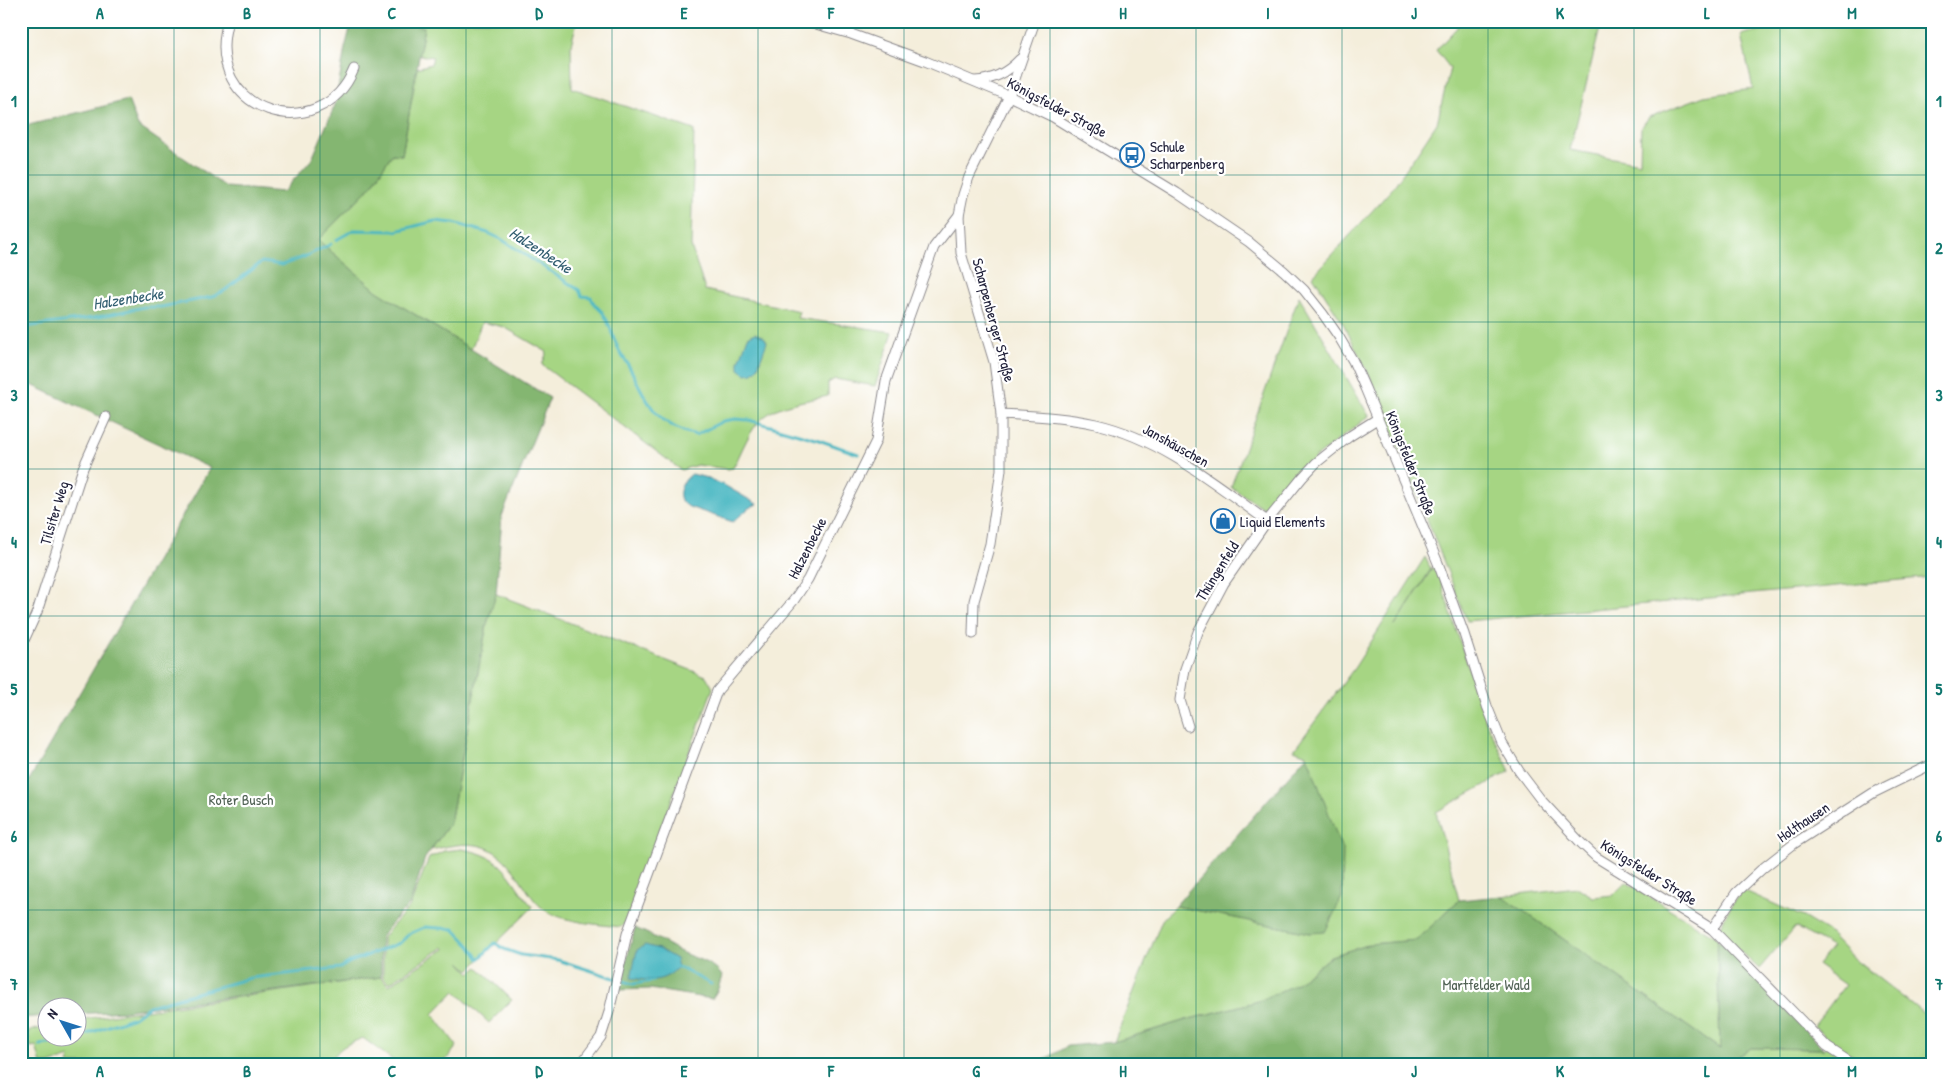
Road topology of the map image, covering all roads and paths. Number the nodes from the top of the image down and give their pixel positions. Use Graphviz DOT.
graph roads {
  1 [pos="228,21"];
  2 [pos="805,21"];
  3 [pos="1036,21"];
  4 [pos="1024,55"];
  5 [pos="354,69"];
  6 [pos="974,81"];
  7 [pos="1009,96"];
  8 [pos="959,215"];
  9 [pos="1001,414"];
  10 [pos="106,417"];
  11 [pos="1377,419"];
  12 [pos="1267,521"];
  13 [pos="973,634"];
  14 [pos="21,647"];
  15 [pos="1188,726"];
  16 [pos="1932,764"];
  17 [pos="1712,929"];
  18 [pos="581,1064"];
  19 [pos="1853,1064"];
  1 -- 5 [label="street"];
  2 -- 6 [label="street, Königsfelder Straße"];
  3 -- 4 [label="street, Scharpenberger Straße"];
  4 -- 6 [label="street, Scharpenberger Straße"];
  4 -- 7 [label="street, Scharpenberger Straße"];
  6 -- 7 [label="street, Königsfelder Straße"];
  7 -- 8 [label="street, Scharpenberger Straße"];
  7 -- 11 [label="street, Königsfelder Straße"];
  8 -- 9 [label="street, Scharpenberger Straße"];
  8 -- 18 [label="street, Halzenbecke"];
  9 -- 12 [label="street, Janshäuschen"];
  9 -- 13 [label="street, Scharpenberger Straße"];
  10 -- 14 [label="street, Tilsiter Weg"];
  11 -- 12 [label="street, Thüngenfeld"];
  11 -- 17 [label="street, Königsfelder Straße"];
  12 -- 15 [label="street, Thüngenfeld"];
  16 -- 17 [label="street, Holthausen"];
  17 -- 19 [label="street, Königsfelder Straße"];
}
